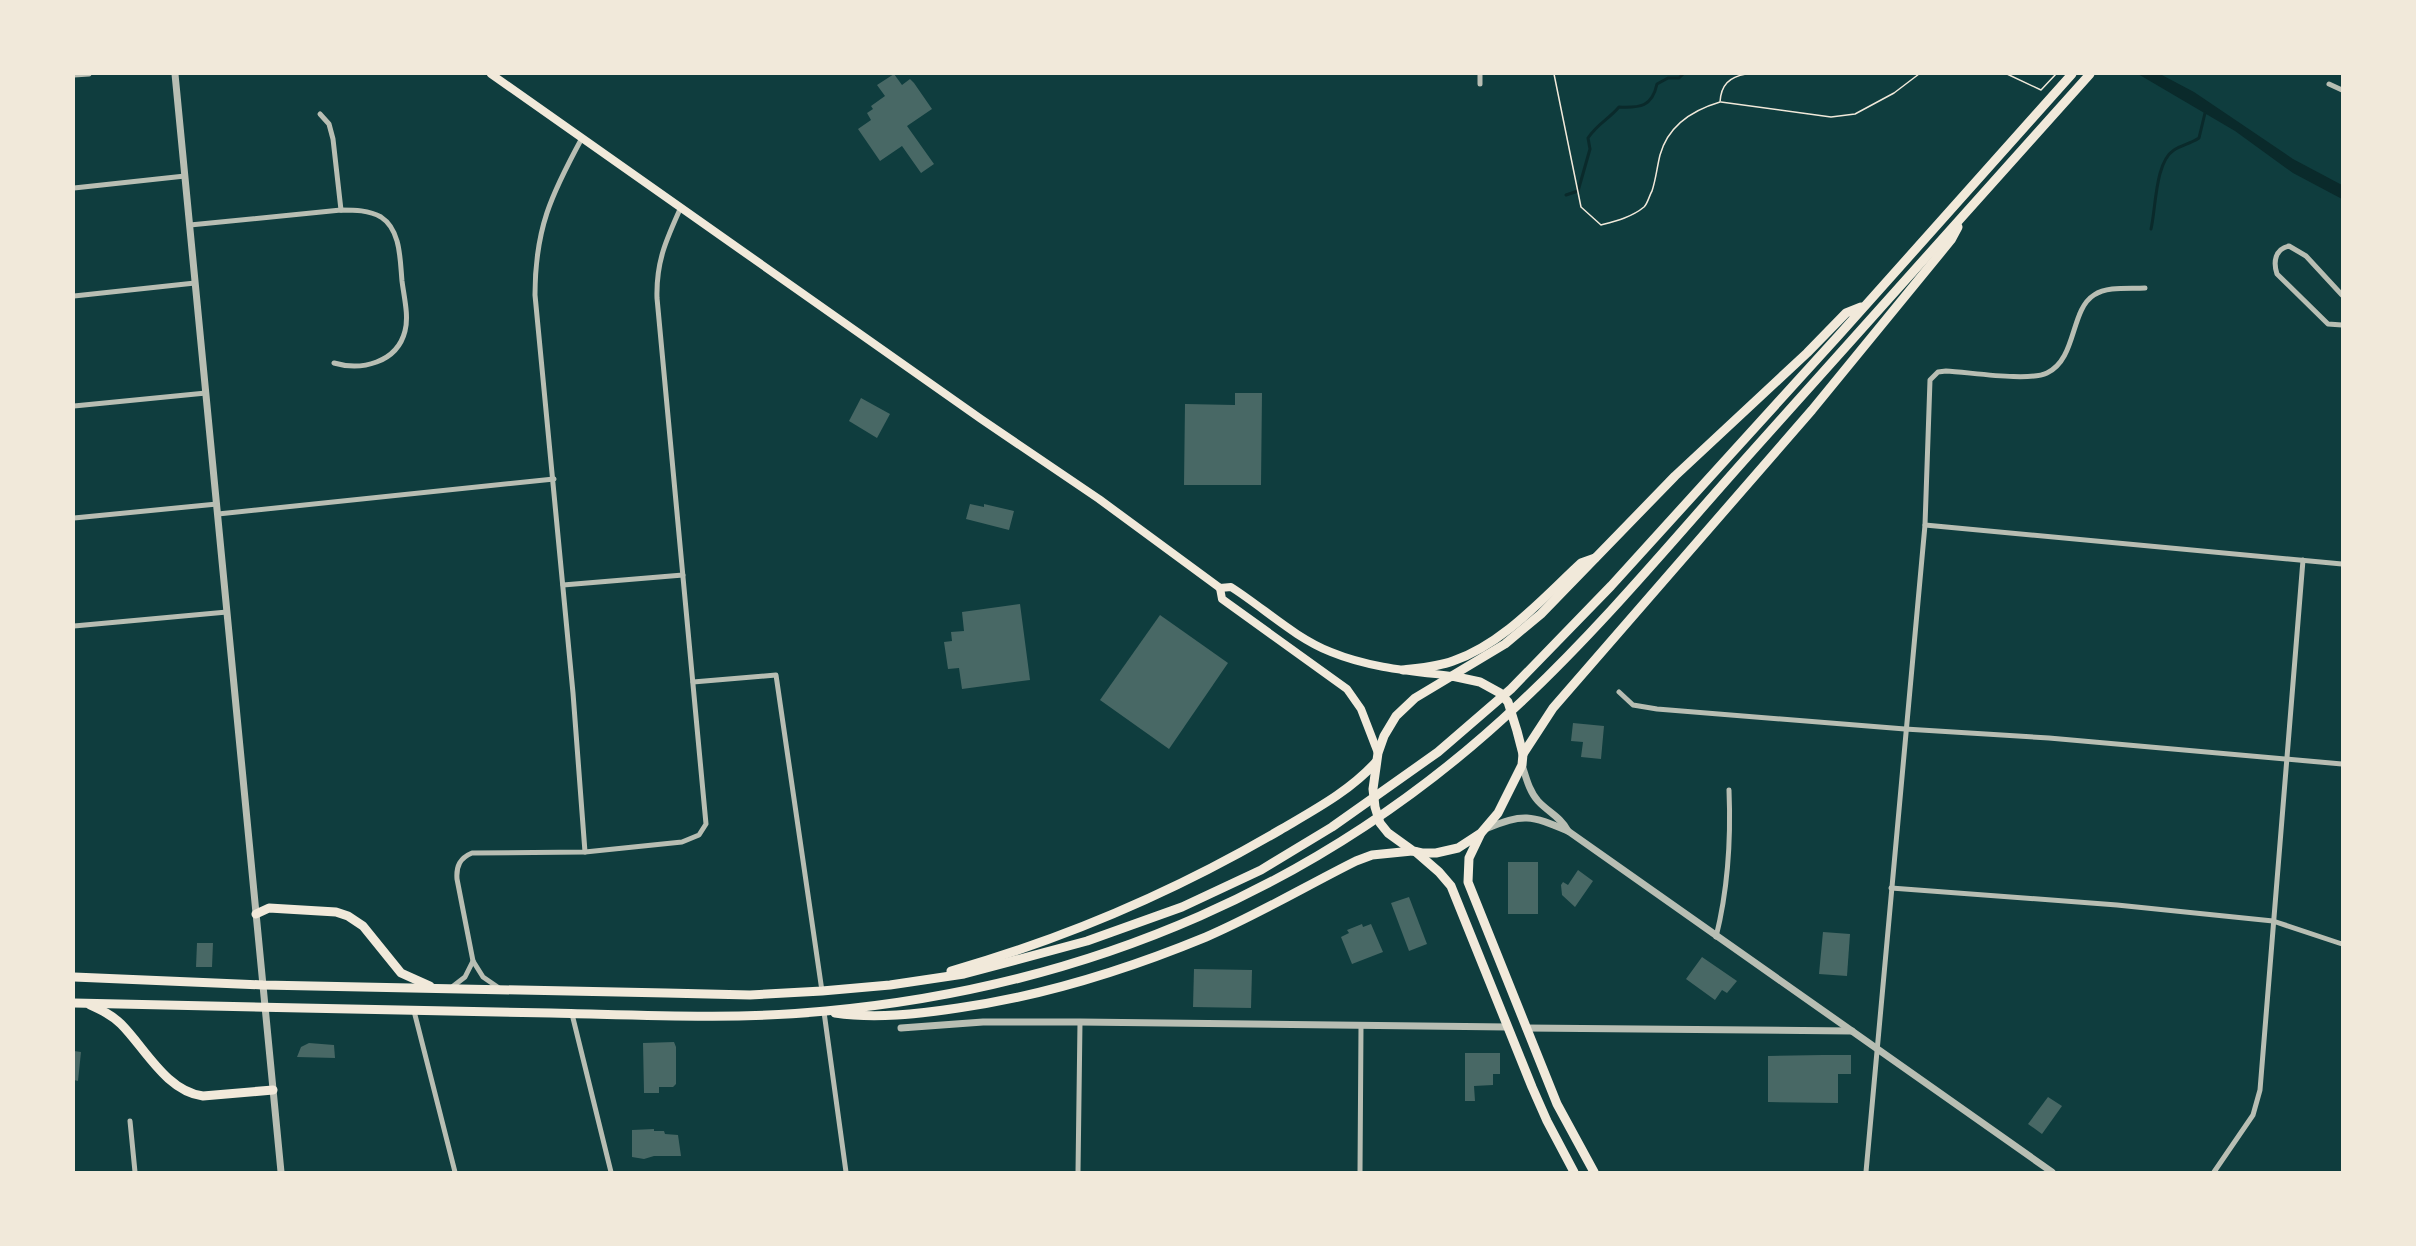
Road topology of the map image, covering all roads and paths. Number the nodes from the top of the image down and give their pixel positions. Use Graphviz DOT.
graph roads {
  1 [pos="89,74"];
  2 [pos="175,74"];
  3 [pos="491,74"];
  4 [pos="1480,74"];
  5 [pos="1554,74"];
  6 [pos="1746,74"];
  7 [pos="1919,74"];
  8 [pos="2007,74"];
  9 [pos="2056,74"];
  10 [pos="2072,74"];
  11 [pos="2089,74"];
  12 [pos="74,75"];
  13 [pos="1479,84"];
  14 [pos="2329,84"];
  15 [pos="2343,90"];
  16 [pos="1720,102"];
  17 [pos="320,114"];
  18 [pos="582,138"];
  19 [pos="185,176"];
  20 [pos="74,188"];
  21 [pos="681,207"];
  22 [pos="341,210"];
  23 [pos="1964,214"];
  24 [pos="190,225"];
  25 [pos="195,283"];
  26 [pos="2145,288"];
  27 [pos="2343,295"];
  28 [pos="74,296"];
  29 [pos="1864,306"];
  30 [pos="2343,325"];
  31 [pos="334,363"];
  32 [pos="206,393"];
  33 [pos="74,406"];
  34 [pos="554,479"];
  35 [pos="217,504"];
  36 [pos="218,514"];
  37 [pos="74,518"];
  38 [pos="1925,525"];
  39 [pos="1597,557"];
  40 [pos="2303,560"];
  41 [pos="2343,564"];
  42 [pos="683,576"];
  43 [pos="563,585"];
  44 [pos="1220,588"];
  45 [pos="227,612"];
  46 [pos="74,626"];
  47 [pos="1403,670"];
  48 [pos="1452,676"];
  49 [pos="693,682"];
  50 [pos="1619,692"];
  51 [pos="1905,729"];
  52 [pos="1523,754"];
  53 [pos="1377,757"];
  54 [pos="2287,759"];
  55 [pos="2343,764"];
  56 [pos="1522,765"];
  57 [pos="1729,789"];
  58 [pos="1483,831"];
  59 [pos="1568,831"];
  60 [pos="1414,851"];
  61 [pos="585,852"];
  62 [pos="1890,888"];
  63 [pos="256,914"];
  64 [pos="2273,921"];
  65 [pos="1716,937"];
  66 [pos="2343,944"];
  67 [pos="473,961"];
  68 [pos="74,977"];
  69 [pos="905,983"];
  70 [pos="263,985"];
  71 [pos="435,988"];
  72 [pos="450,988"];
  73 [pos="500,989"];
  74 [pos="822,992"];
  75 [pos="74,1003"];
  76 [pos="85,1003"];
  77 [pos="265,1006"];
  78 [pos="414,1011"];
  79 [pos="824,1012"];
  80 [pos="572,1014"];
  81 [pos="1080,1022"];
  82 [pos="1362,1026"];
  83 [pos="1508,1027"];
  84 [pos="901,1028"];
  85 [pos="1526,1028"];
  86 [pos="1852,1031"];
  87 [pos="1877,1050"];
  88 [pos="273,1090"];
  89 [pos="130,1121"];
  90 [pos="135,1173"];
  91 [pos="281,1173"];
  92 [pos="454,1173"];
  93 [pos="611,1173"];
  94 [pos="846,1173"];
  95 [pos="1078,1173"];
  96 [pos="1360,1173"];
  97 [pos="1574,1173"];
  98 [pos="1594,1173"];
  99 [pos="1866,1173"];
  100 [pos="2052,1173"];
  101 [pos="2214,1173"];
  1 -- 12 [label="street"];
  2 -- 19 [label="street"];
  3 -- 18 [label="main road"];
  4 -- 13 [label="street"];
  5 -- 16 [label="path"];
  6 -- 16 [label="path"];
  7 -- 16 [label="path"];
  8 -- 9 [label="path"];
  10 -- 29 [label="highway"];
  11 -- 23 [label="highway"];
  14 -- 15 [label="street"];
  17 -- 22 [label="street"];
  18 -- 21 [label="main road"];
  18 -- 34 [label="street"];
  19 -- 20 [label="street"];
  19 -- 24 [label="street"];
  21 -- 42 [label="street"];
  21 -- 44 [label="main road"];
  22 -- 24 [label="street"];
  22 -- 31 [label="street"];
  23 -- 52 [label="highway"];
  23 -- 79 [label="highway"];
  24 -- 25 [label="street"];
  25 -- 28 [label="street"];
  25 -- 32 [label="street"];
  26 -- 38 [label="street"];
  27 -- 30 [label="street"];
  29 -- 39 [label="highway"];
  29 -- 69 [label="highway"];
  32 -- 33 [label="street"];
  32 -- 35 [label="street"];
  34 -- 36 [label="street"];
  34 -- 43 [label="street"];
  35 -- 36 [label="street"];
  35 -- 37 [label="street"];
  36 -- 45 [label="street"];
  38 -- 40 [label="street"];
  38 -- 51 [label="street"];
  39 -- 47 [label="highway"];
  39 -- 48 [label="highway"];
  40 -- 41 [label="street"];
  40 -- 54 [label="street"];
  42 -- 43 [label="street"];
  42 -- 49 [label="street"];
  43 -- 61 [label="street"];
  44 -- 47 [label="main road"];
  44 -- 53 [label="main road"];
  45 -- 46 [label="street"];
  45 -- 63 [label="street"];
  47 -- 48 [label="main road"];
  48 -- 52 [label="highway"];
  48 -- 53 [label="highway"];
  49 -- 61 [label="street"];
  49 -- 74 [label="street"];
  50 -- 51 [label="street"];
  51 -- 54 [label="street"];
  51 -- 62 [label="street"];
  52 -- 56 [label="highway"];
  53 -- 60 [label="highway"];
  53 -- 69 [label="highway"];
  54 -- 55 [label="street"];
  54 -- 64 [label="street"];
  56 -- 58 [label="highway"];
  56 -- 59 [label="street"];
  57 -- 65 [label="street"];
  58 -- 59 [label="street"];
  58 -- 60 [label="highway"];
  58 -- 85 [label="highway"];
  59 -- 65 [label="street"];
  60 -- 79 [label="highway"];
  60 -- 83 [label="highway"];
  61 -- 67 [label="street"];
  62 -- 64 [label="street"];
  62 -- 87 [label="street"];
  63 -- 70 [label="street"];
  63 -- 71 [label="highway"];
  64 -- 66 [label="street"];
  64 -- 101 [label="street"];
  65 -- 86 [label="street"];
  67 -- 72 [label="street"];
  67 -- 73 [label="street"];
  68 -- 70 [label="highway"];
  69 -- 74 [label="highway"];
  70 -- 71 [label="highway"];
  70 -- 77 [label="street"];
  71 -- 72 [label="highway"];
  72 -- 73 [label="highway"];
  73 -- 74 [label="highway"];
  75 -- 76 [label="highway"];
  76 -- 77 [label="highway"];
  76 -- 88 [label="highway"];
  77 -- 78 [label="highway"];
  77 -- 88 [label="street"];
  78 -- 80 [label="highway"];
  78 -- 92 [label="street"];
  79 -- 80 [label="highway"];
  79 -- 94 [label="street"];
  80 -- 93 [label="street"];
  81 -- 82 [label="street"];
  81 -- 84 [label="street"];
  81 -- 95 [label="street"];
  82 -- 83 [label="street"];
  82 -- 96 [label="street"];
  83 -- 97 [label="highway"];
  85 -- 86 [label="street"];
  85 -- 98 [label="highway"];
  86 -- 87 [label="street"];
  87 -- 99 [label="street"];
  87 -- 100 [label="street"];
  88 -- 91 [label="street"];
  89 -- 90 [label="street"];
}
